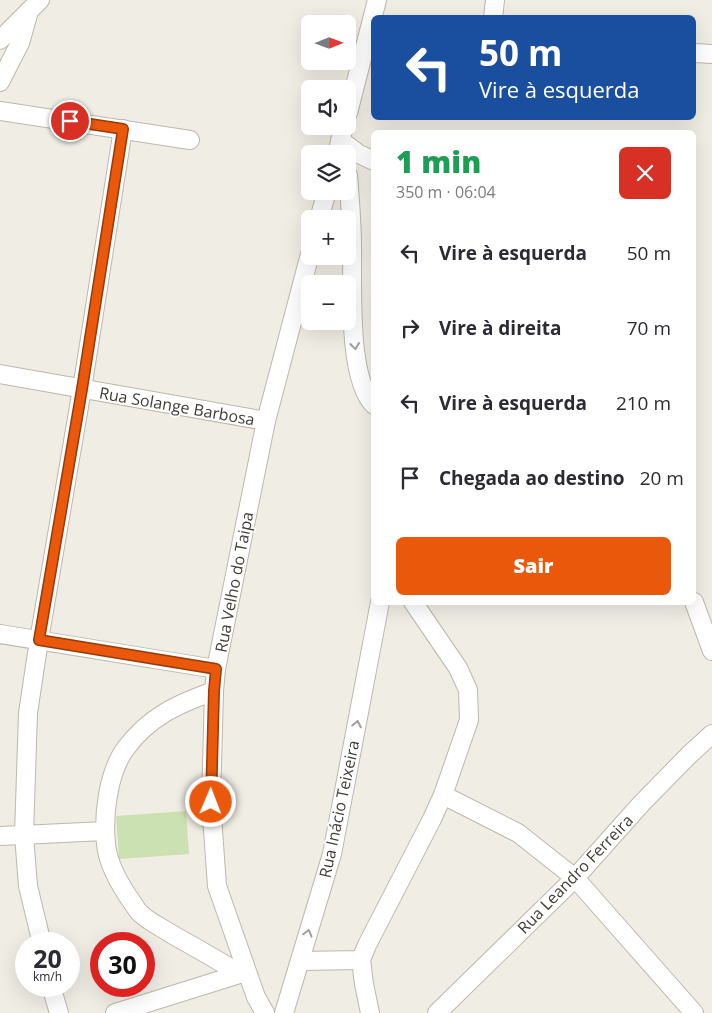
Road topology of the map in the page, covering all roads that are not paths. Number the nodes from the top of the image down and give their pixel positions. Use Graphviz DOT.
graph roads {
  1 [pos="377,0"];
  2 [pos="34,6"];
  3 [pos="373,15"];
  4 [pos="371,23"];
  5 [pos="0,40"];
  6 [pos="696,53"];
  7 [pos="712,54"];
  8 [pos="0,82"];
  9 [pos="356,82"];
  10 [pos="0,110"];
  11 [pos="123,129"];
  12 [pos="190,140"];
  13 [pos="341,143"];
  14 [pos="371,160"];
  15 [pos="349,200"];
  16 [pos="307,265"];
  17 [pos="0,374"];
  18 [pos="82,389"];
  19 [pos="371,403"];
  20 [pos="266,421"];
  21 [pos="379,605"];
  22 [pos="415,605"];
  23 [pos="695,605"];
  24 [pos="0,634"];
  25 [pos="39,640"];
  26 [pos="712,651"];
  27 [pos="216,669"];
  28 [pos="214,691"];
  29 [pos="712,734"];
  30 [pos="443,795"];
  31 [pos="105,830"];
  32 [pos="24,835"];
  33 [pos="0,836"];
  34 [pos="575,878"];
  35 [pos="39,932"];
  36 [pos="361,960"];
  37 [pos="300,961"];
  38 [pos="243,972"];
  39 [pos="54,997"];
  40 [pos="59,1013"];
  41 [pos="115,1013"];
  42 [pos="265,1013"];
  43 [pos="284,1013"];
  44 [pos="370,1013"];
  45 [pos="437,1013"];
  46 [pos="694,1013"];
  1 -- 3 [label="street"];
  2 -- 5 [label="street"];
  2 -- 8 [label="street"];
  4 -- 9 [label="street"];
  6 -- 7 [label="street"];
  10 -- 11 [label="street"];
  11 -- 12 [label="street"];
  11 -- 18 [label="street"];
  13 -- 14 [label="street"];
  15 -- 19 [label="street, one-way"];
  16 -- 20 [label="street, Rua Velho do Taipa"];
  17 -- 18 [label="street, Rua Solange Barbosa"];
  18 -- 20 [label="street, Rua Solange Barbosa"];
  18 -- 25 [label="street"];
  20 -- 27 [label="street, Rua Velho do Taipa"];
  37 -- 21 [label="street, Rua Inácio Teixeira, one-way"];
  22 -- 30 [label="street"];
  23 -- 26 [label="street"];
  24 -- 25 [label="street"];
  25 -- 27 [label="street"];
  25 -- 32 [label="street"];
  27 -- 28 [label="street, Rua Velho do Taipa"];
  28 -- 31 [label="street"];
  28 -- 38 [label="street, Rua Velho do Taipa"];
  29 -- 34 [label="street, Rua Leandro Ferreira"];
  30 -- 34 [label="street"];
  30 -- 36 [label="street"];
  31 -- 32 [label="street"];
  31 -- 38 [label="street"];
  32 -- 33 [label="street"];
  32 -- 35 [label="street"];
  34 -- 45 [label="street, Rua Leandro Ferreira"];
  34 -- 46 [label="street"];
  36 -- 37 [label="street"];
  36 -- 44 [label="street"];
  37 -- 43 [label="street, Rua Inácio Teixeira"];
  38 -- 41 [label="street"];
  38 -- 42 [label="street, Rua Velho do Taipa"];
  39 -- 40 [label="street"];
}
